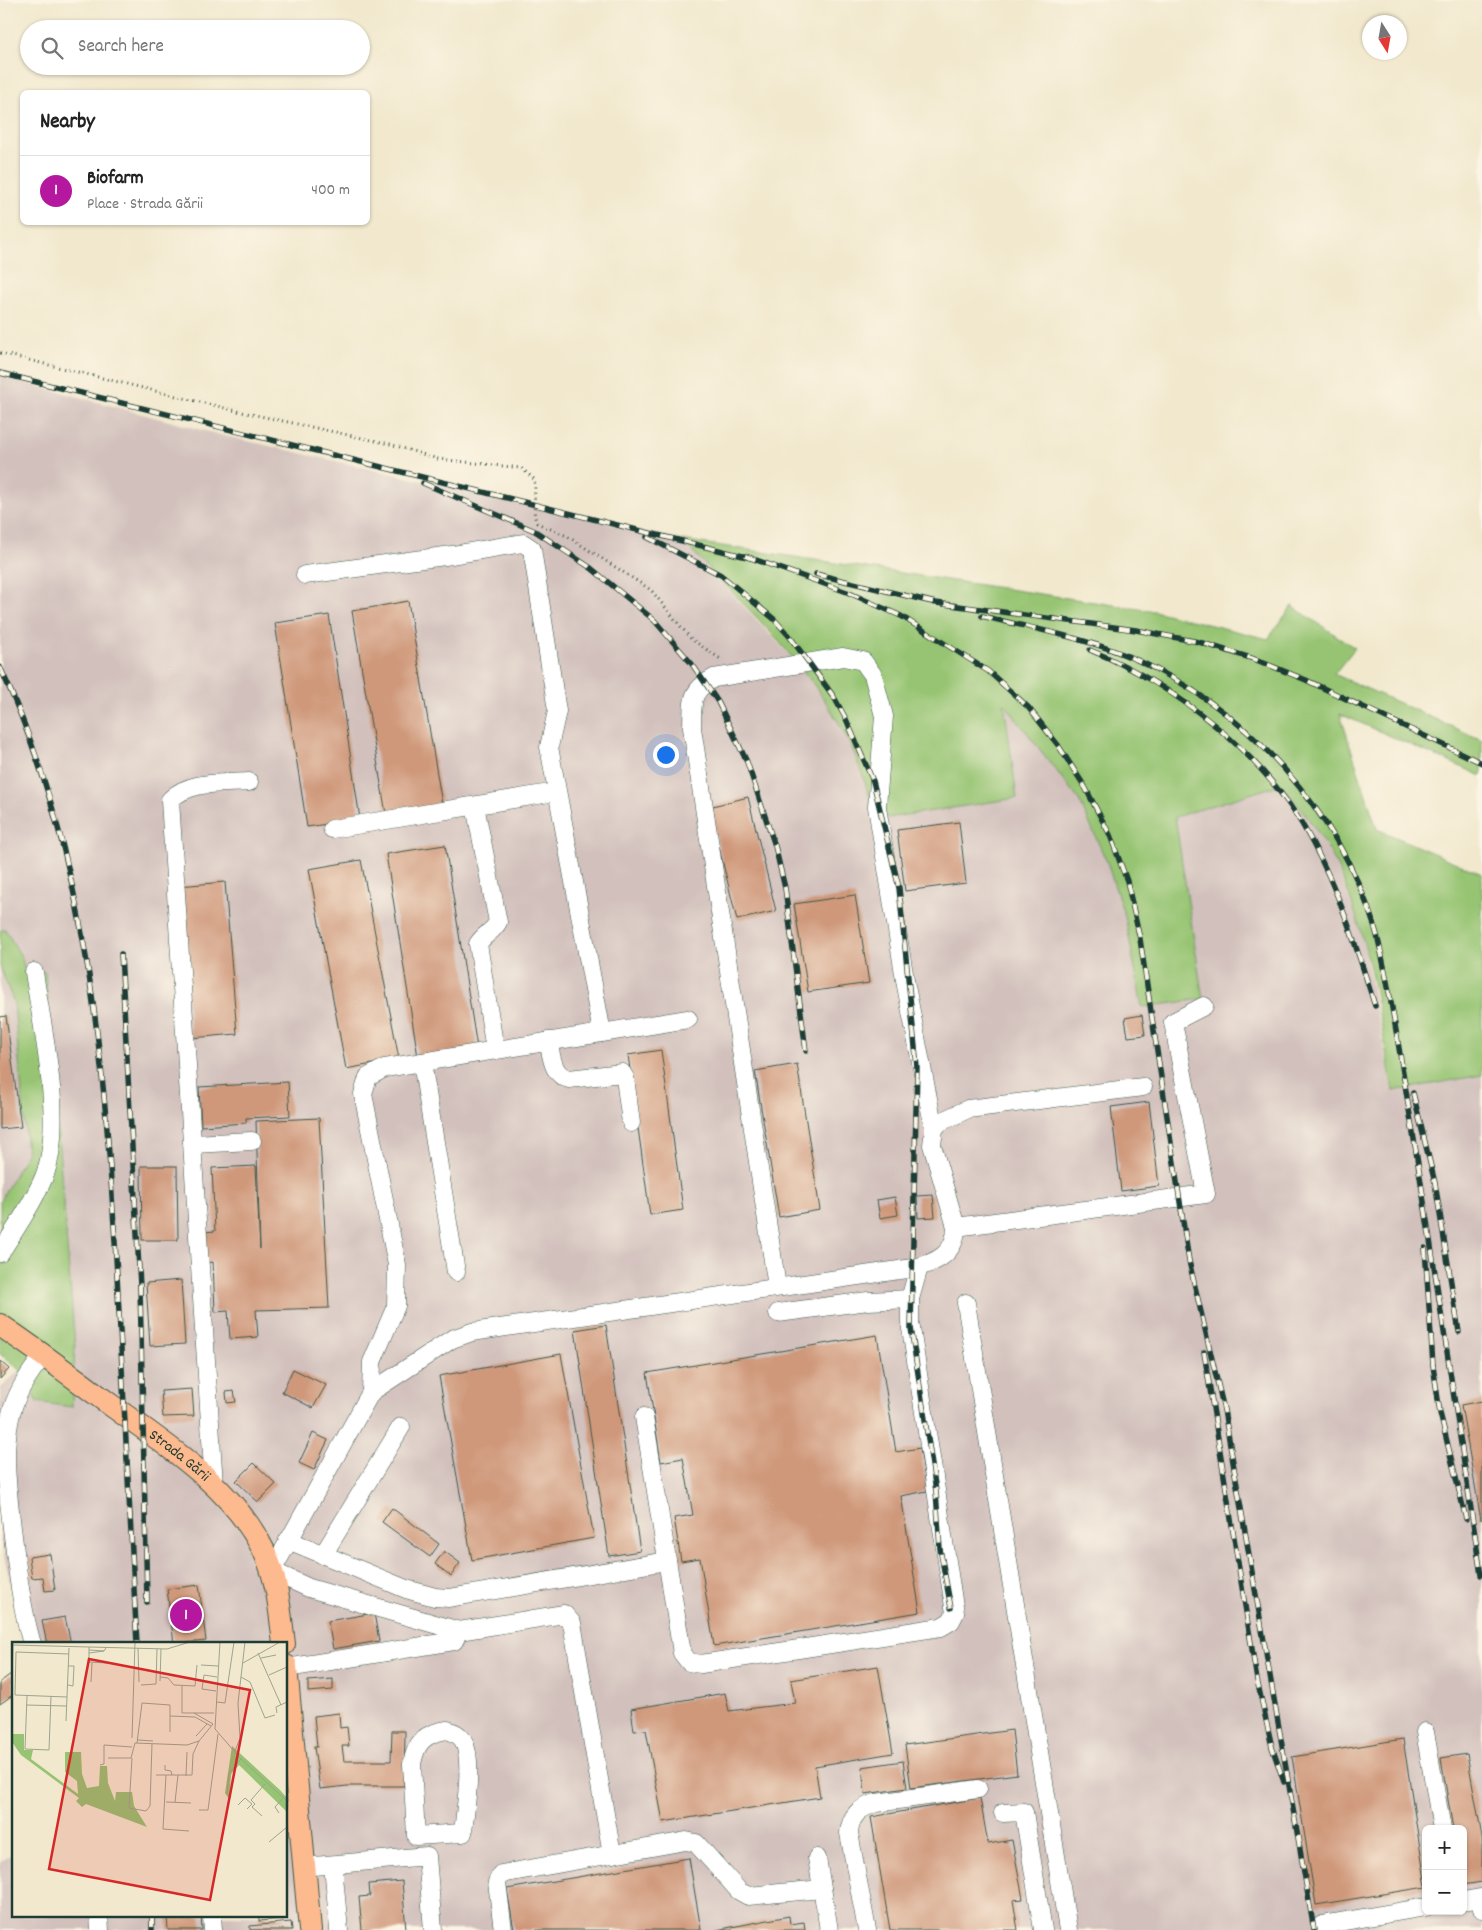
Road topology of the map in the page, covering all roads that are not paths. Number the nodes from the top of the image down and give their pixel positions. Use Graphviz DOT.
graph roads {
  1 [pos="305,575"];
  2 [pos="249,782"];
  3 [pos="556,792"];
  4 [pos="475,806"];
  5 [pos="332,829"];
  6 [pos="34,972"];
  7 [pos="1204,1006"];
  8 [pos="688,1019"];
  9 [pos="602,1032"];
  10 [pos="548,1041"];
  11 [pos="495,1050"];
  12 [pos="422,1062"];
  13 [pos="1143,1087"];
  14 [pos="631,1123"];
  15 [pos="934,1129"];
  16 [pos="252,1141"];
  17 [pos="193,1144"];
  18 [pos="954,1220"];
  19 [pos="0,1254"];
  20 [pos="919,1267"];
  21 [pos="456,1272"];
  22 [pos="777,1287"];
  23 [pos="910,1299"];
  24 [pos="966,1303"];
  25 [pos="778,1313"];
  26 [pos="0,1324"];
  27 [pos="44,1355"];
  28 [pos="371,1392"];
  29 [pos="644,1417"];
  30 [pos="401,1427"];
  31 [pos="214,1485"];
  32 [pos="288,1540"];
  33 [pos="323,1555"];
  34 [pos="667,1562"];
  35 [pos="272,1571"];
  36 [pos="459,1631"];
  37 [pos="32,1642"];
  38 [pos="284,1642"];
  39 [pos="288,1667"];
  40 [pos="288,1718"];
  41 [pos="1426,1732"];
  42 [pos="290,1768"];
  43 [pos="978,1789"];
  44 [pos="1003,1813"];
  45 [pos="1441,1825"];
  46 [pos="425,1835"];
  47 [pos="612,1854"];
  48 [pos="427,1856"];
  49 [pos="817,1858"];
  50 [pos="333,1864"];
  51 [pos="303,1867"];
  52 [pos="822,1889"];
  53 [pos="1467,1900"];
  54 [pos="1422,1908"];
  55 [pos="1482,1910"];
  56 [pos="1322,1925"];
  57 [pos="310,1930"];
  58 [pos="339,1930"];
  59 [pos="434,1930"];
  60 [pos="503,1930"];
  61 [pos="829,1930"];
  62 [pos="866,1930"];
  63 [pos="1043,1930"];
  64 [pos="1068,1930"];
  1 -- 3 [label="street"];
  2 -- 17 [label="street"];
  3 -- 4 [label="street"];
  3 -- 9 [label="street"];
  4 -- 5 [label="street"];
  4 -- 11 [label="street"];
  6 -- 19 [label="street"];
  7 -- 18 [label="street"];
  8 -- 9 [label="street"];
  9 -- 10 [label="street"];
  10 -- 11 [label="street"];
  10 -- 14 [label="street"];
  11 -- 12 [label="street"];
  12 -- 21 [label="street"];
  12 -- 28 [label="street"];
  13 -- 15 [label="street"];
  15 -- 18 [label="street"];
  15 -- 22 [label="street"];
  16 -- 17 [label="street"];
  17 -- 31 [label="street"];
  18 -- 20 [label="street"];
  20 -- 22 [label="street"];
  20 -- 23 [label="street"];
  22 -- 28 [label="street"];
  23 -- 25 [label="street"];
  23 -- 34 [label="street"];
  24 -- 64 [label="street"];
  26 -- 27 [label="main road, Strada Gării"];
  27 -- 31 [label="main road, Strada Gării"];
  27 -- 37 [label="street"];
  28 -- 32 [label="street"];
  29 -- 34 [label="street"];
  30 -- 33 [label="street"];
  31 -- 35 [label="main road, Strada Gării"];
  32 -- 33 [label="street"];
  32 -- 35 [label="street"];
  33 -- 34 [label="street"];
  35 -- 36 [label="street"];
  35 -- 38 [label="main road, Strada Gării"];
  36 -- 39 [label="street"];
  36 -- 47 [label="street"];
  40 -- 42 [label="main road"];
  41 -- 45 [label="street"];
  42 -- 51 [label="main road"];
  43 -- 62 [label="street"];
  44 -- 63 [label="street"];
  46 -- 46 [label="street"];
  46 -- 48 [label="street"];
  47 -- 52 [label="street"];
  47 -- 60 [label="street"];
  48 -- 50 [label="street"];
  48 -- 59 [label="street"];
  49 -- 52 [label="street"];
  50 -- 51 [label="street"];
  50 -- 58 [label="street"];
  51 -- 57 [label="main road"];
  52 -- 61 [label="street"];
  53 -- 55 [label="street"];
  54 -- 56 [label="street"];
}
